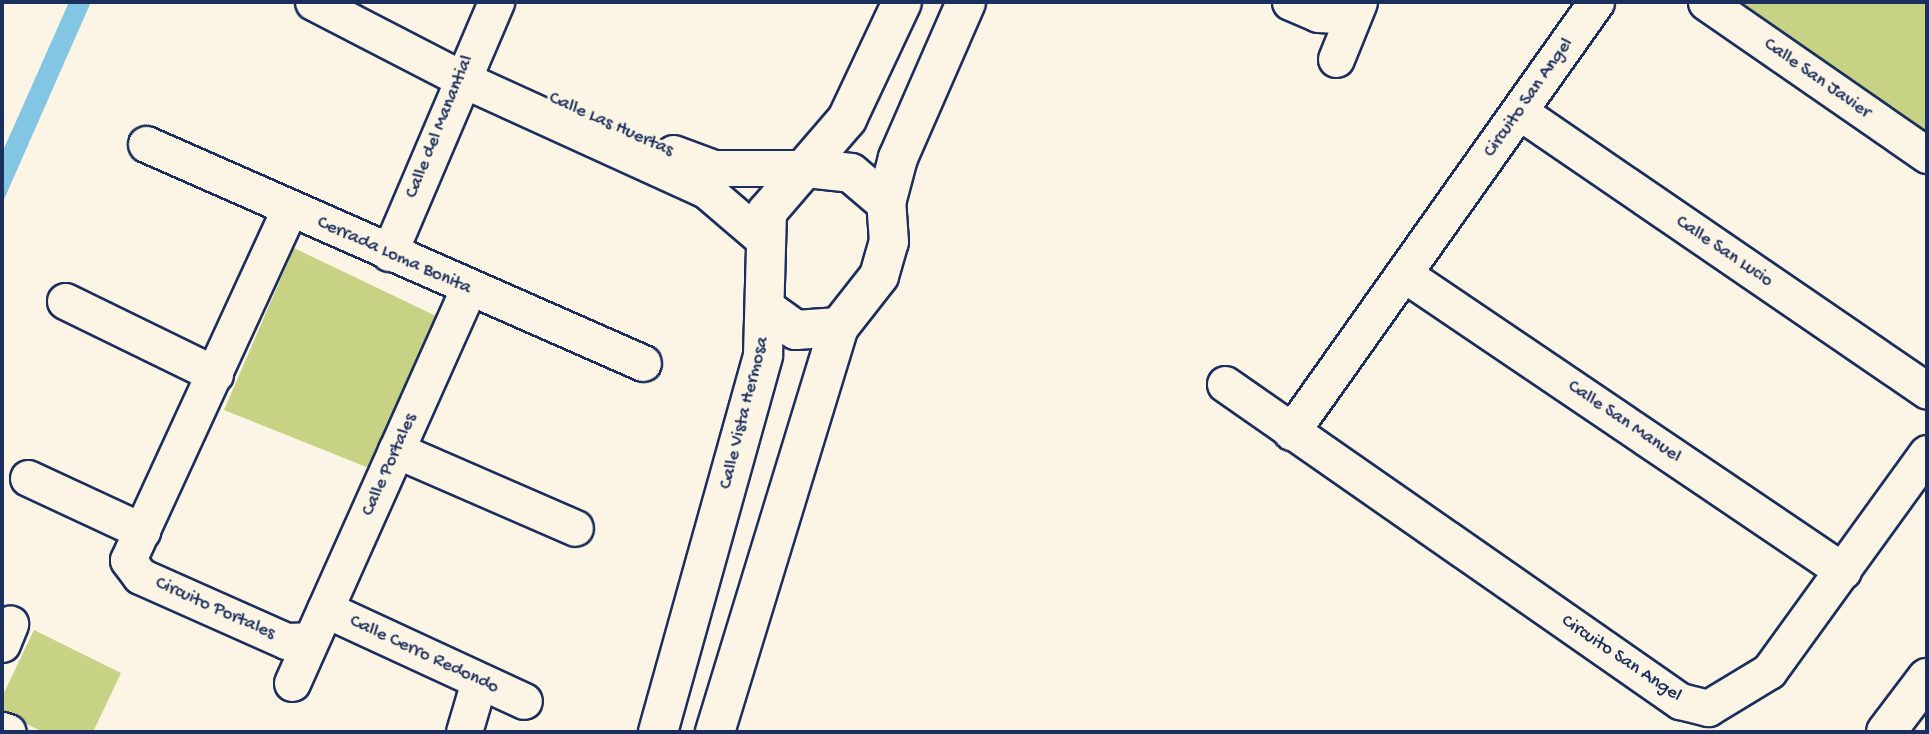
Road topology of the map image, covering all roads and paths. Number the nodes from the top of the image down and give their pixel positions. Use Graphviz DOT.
graph roads {
  1 [pos="313,2"];
  2 [pos="496,2"];
  3 [pos="902,2"];
  4 [pos="966,2"];
  5 [pos="1290,2"];
  6 [pos="1596,2"];
  7 [pos="1706,2"];
  8 [pos="1356,9"];
  9 [pos="1336,60"];
  10 [pos="463,69"];
  11 [pos="1520,112"];
  12 [pos="146,144"];
  13 [pos="1927,156"];
  14 [pos="807,168"];
  15 [pos="886,202"];
  16 [pos="289,209"];
  17 [pos="762,238"];
  18 [pos="389,253"];
  19 [pos="1404,274"];
  20 [pos="468,289"];
  21 [pos="65,301"];
  22 [pos="768,310"];
  23 [pos="839,327"];
  24 [pos="643,363"];
  25 [pos="215,374"];
  26 [pos="1225,384"];
  27 [pos="1927,391"];
  28 [pos="1291,432"];
  29 [pos="396,450"];
  30 [pos="1927,453"];
  31 [pos="28,478"];
  32 [pos="575,528"];
  33 [pos="135,546"];
  34 [pos="1843,571"];
  35 [pos="325,609"];
  36 [pos="310,640"];
  37 [pos="1927,678"];
  38 [pos="479,681"];
  39 [pos="292,683"];
  40 [pos="524,701"];
  41 [pos="2,730"];
  42 [pos="8,732"];
  43 [pos="464,732"];
  44 [pos="658,732"];
  45 [pos="715,732"];
  46 [pos="1886,732"];
  1 -- 10 [label="street, Calle Las Huertas"];
  2 -- 10 [label="street, Calle del Manantial"];
  3 -- 14 [label="street, Calle Vista Hermosa"];
  4 -- 15 [label="street"];
  5 -- 8 [label="street"];
  6 -- 11 [label="street, Circuito San Angel"];
  7 -- 13 [label="street, Calle San Javier"];
  8 -- 9 [label="street"];
  10 -- 14 [label="street, Calle Las Huertas"];
  10 -- 17 [label="street, Calle Las Huertas"];
  10 -- 18 [label="street, Calle del Manantial"];
  11 -- 19 [label="street, Circuito San Angel"];
  11 -- 27 [label="street, Calle San Lucio"];
  12 -- 16 [label="street, Cerrada Loma Bonita"];
  14 -- 15 [label="street"];
  14 -- 17 [label="street, Calle Vista Hermosa"];
  15 -- 23 [label="street"];
  16 -- 18 [label="street, Cerrada Loma Bonita"];
  16 -- 25 [label="street"];
  17 -- 22 [label="street, Calle Vista Hermosa"];
  18 -- 20 [label="street, Cerrada Loma Bonita"];
  19 -- 28 [label="street, Circuito San Angel"];
  19 -- 34 [label="street, Calle San Manuel"];
  20 -- 24 [label="street, Cerrada Loma Bonita"];
  20 -- 29 [label="street, Calle Portales"];
  21 -- 25 [label="street"];
  22 -- 23 [label="street"];
  22 -- 44 [label="street, Calle Vista Hermosa"];
  23 -- 45 [label="street"];
  25 -- 33 [label="street"];
  26 -- 28 [label="street, Circuito San Angel"];
  28 -- 34 [label="street, Circuito San Angel"];
  29 -- 32 [label="street"];
  29 -- 35 [label="street, Calle Portales"];
  30 -- 34 [label="street, Circuito San Angel"];
  31 -- 33 [label="street, Circuito Portales"];
  33 -- 36 [label="street, Circuito Portales"];
  35 -- 36 [label="street, Calle Portales"];
  35 -- 38 [label="street, Calle Cerro Redondo"];
  36 -- 39 [label="street, Calle Portales"];
  37 -- 46 [label="street"];
  38 -- 40 [label="street, Calle Cerro Redondo"];
  38 -- 43 [label="street"];
  41 -- 42 [label="street"];
}
